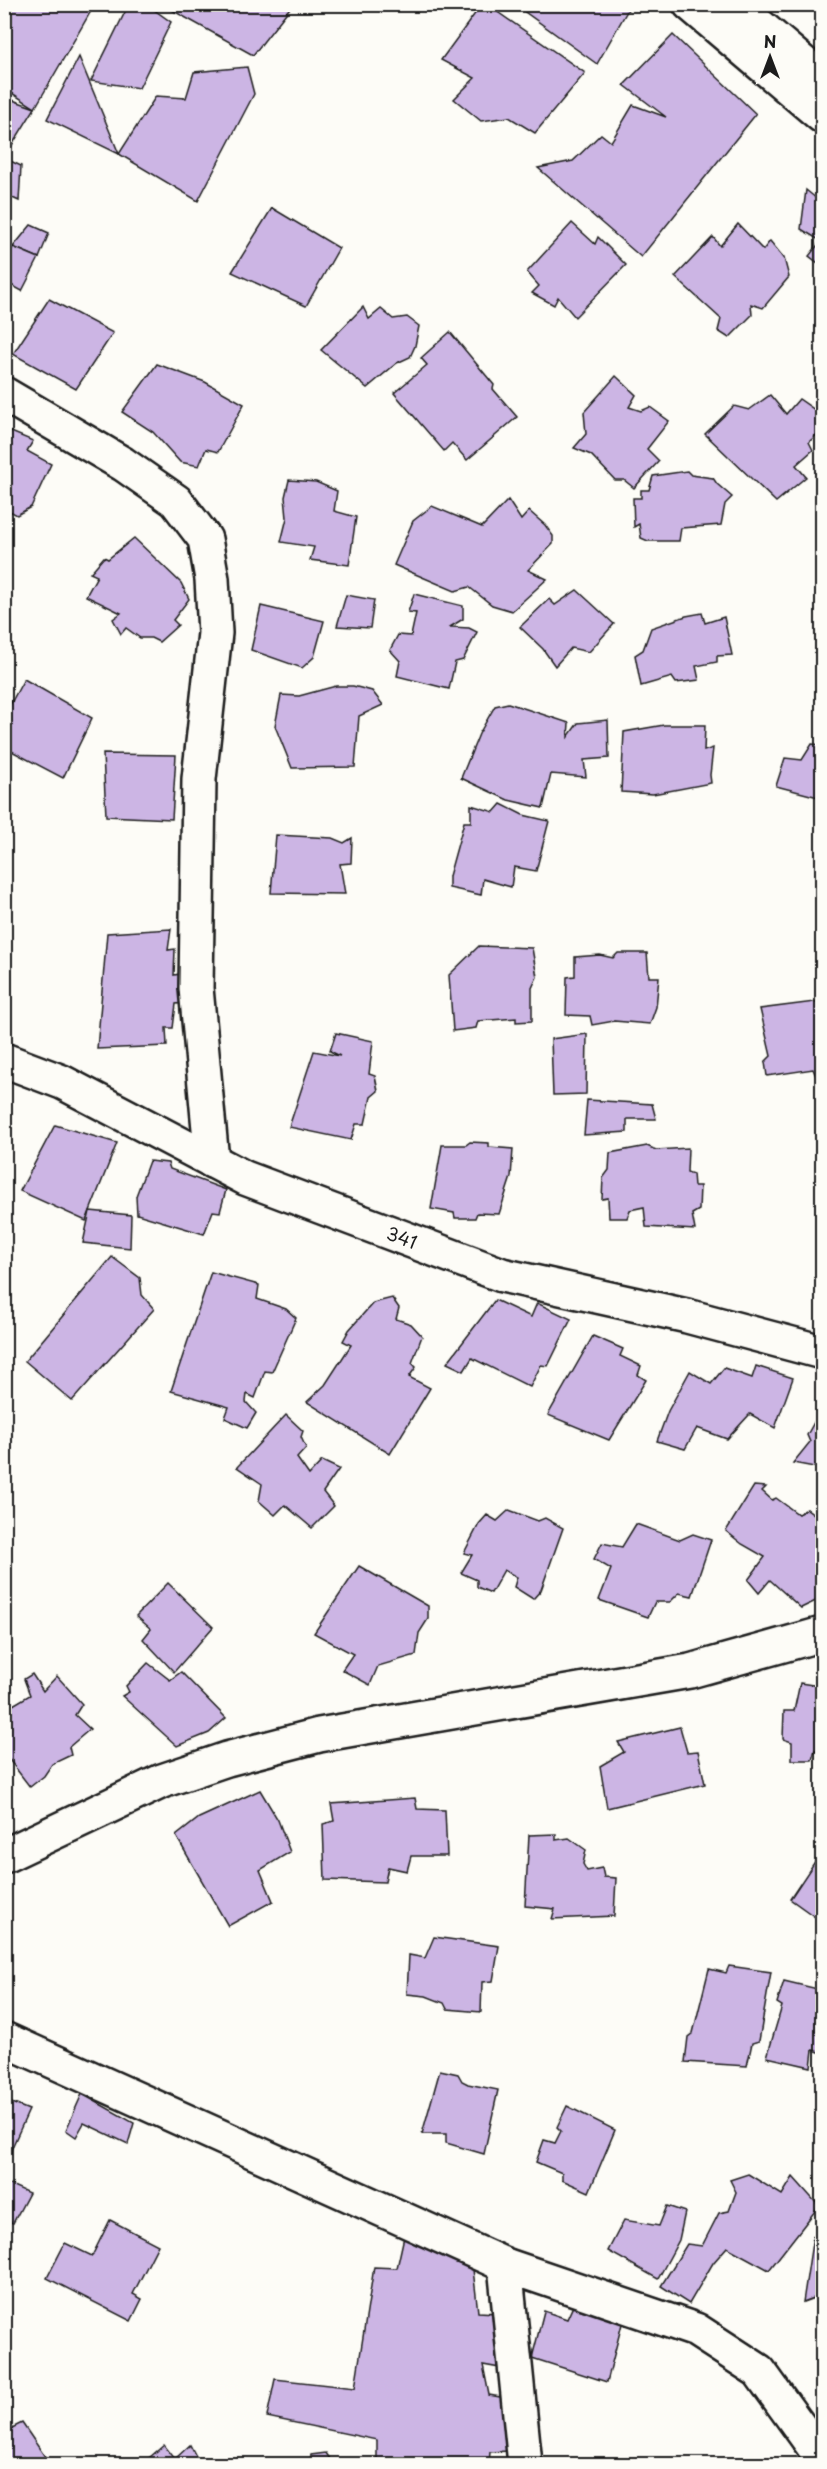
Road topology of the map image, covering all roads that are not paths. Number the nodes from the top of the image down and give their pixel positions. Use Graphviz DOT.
graph roads {
  1 [pos="690,4"];
  2 [pos="734,4"];
  3 [pos="822,79"];
  4 [pos="822,116"];
  5 [pos="4,394"];
  6 [pos="4,1060"];
  7 [pos="212,1161"];
  8 [pos="822,1352"];
  9 [pos="822,1634"];
  10 [pos="4,1856"];
  11 [pos="4,2039"];
  12 [pos="505,2265"];
  13 [pos="822,2458"];
  14 [pos="525,2464"];
  1 -- 4 [label="street"];
  2 -- 3 [label="street"];
  5 -- 7 [label="street"];
  6 -- 7 [label="street, 341"];
  7 -- 8 [label="street, 341"];
  9 -- 10 [label="street"];
  11 -- 12 [label="street"];
  12 -- 13 [label="street"];
  12 -- 14 [label="street"];
}
